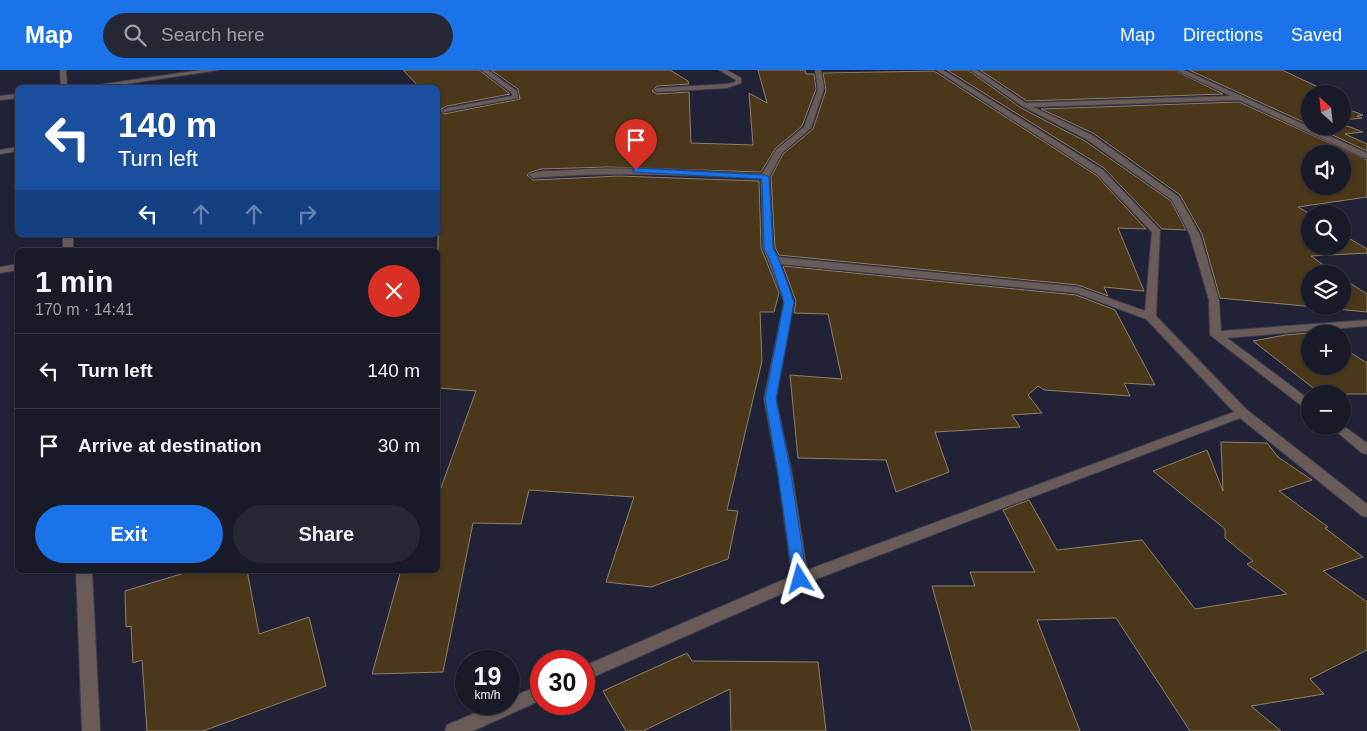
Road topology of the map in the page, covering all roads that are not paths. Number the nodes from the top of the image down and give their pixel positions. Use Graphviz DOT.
graph roads {
  1 [pos="63,70"];
  2 [pos="216,70"];
  3 [pos="484,70"];
  4 [pos="722,70"];
  5 [pos="818,70"];
  6 [pos="939,70"];
  7 [pos="973,70"];
  8 [pos="1179,70"];
  9 [pos="64,85"];
  10 [pos="103,85"];
  11 [pos="657,90"];
  12 [pos="15,96"];
  13 [pos="0,98"];
  14 [pos="1240,98"];
  15 [pos="1024,105"];
  16 [pos="447,110"];
  17 [pos="15,150"];
  18 [pos="0,152"];
  19 [pos="1367,156"];
  20 [pos="533,175"];
  21 [pos="765,177"];
  22 [pos="774,260"];
  23 [pos="15,268"];
  24 [pos="0,270"];
  25 [pos="1150,317"];
  26 [pos="1367,323"];
  27 [pos="1216,335"];
  28 [pos="1301,399"];
  29 [pos="1242,413"];
  30 [pos="1348,435"];
  31 [pos="1367,450"];
  32 [pos="1367,512"];
  33 [pos="84,573"];
  34 [pos="800,579"];
  35 [pos="595,669"];
  36 [pos="530,697"];
  37 [pos="91,731"];
  38 [pos="454,731"];
  1 -- 9 [label="street"];
  2 -- 10 [label="street"];
  3 -- 16 [label="street"];
  4 -- 11 [label="street"];
  5 -- 21 [label="street"];
  6 -- 25 [label="street"];
  7 -- 15 [label="street"];
  8 -- 14 [label="street"];
  12 -- 13 [label="street"];
  14 -- 15 [label="street"];
  14 -- 19 [label="street"];
  15 -- 27 [label="street"];
  17 -- 18 [label="street"];
  20 -- 21 [label="street"];
  21 -- 22 [label="street"];
  22 -- 25 [label="street"];
  22 -- 34 [label="street"];
  23 -- 24 [label="street"];
  25 -- 29 [label="street"];
  26 -- 27 [label="street"];
  27 -- 28 [label="street"];
  29 -- 32 [label="street"];
  29 -- 34 [label="street"];
  30 -- 31 [label="street"];
  33 -- 37 [label="street"];
  34 -- 35 [label="street"];
  36 -- 38 [label="street"];
}
